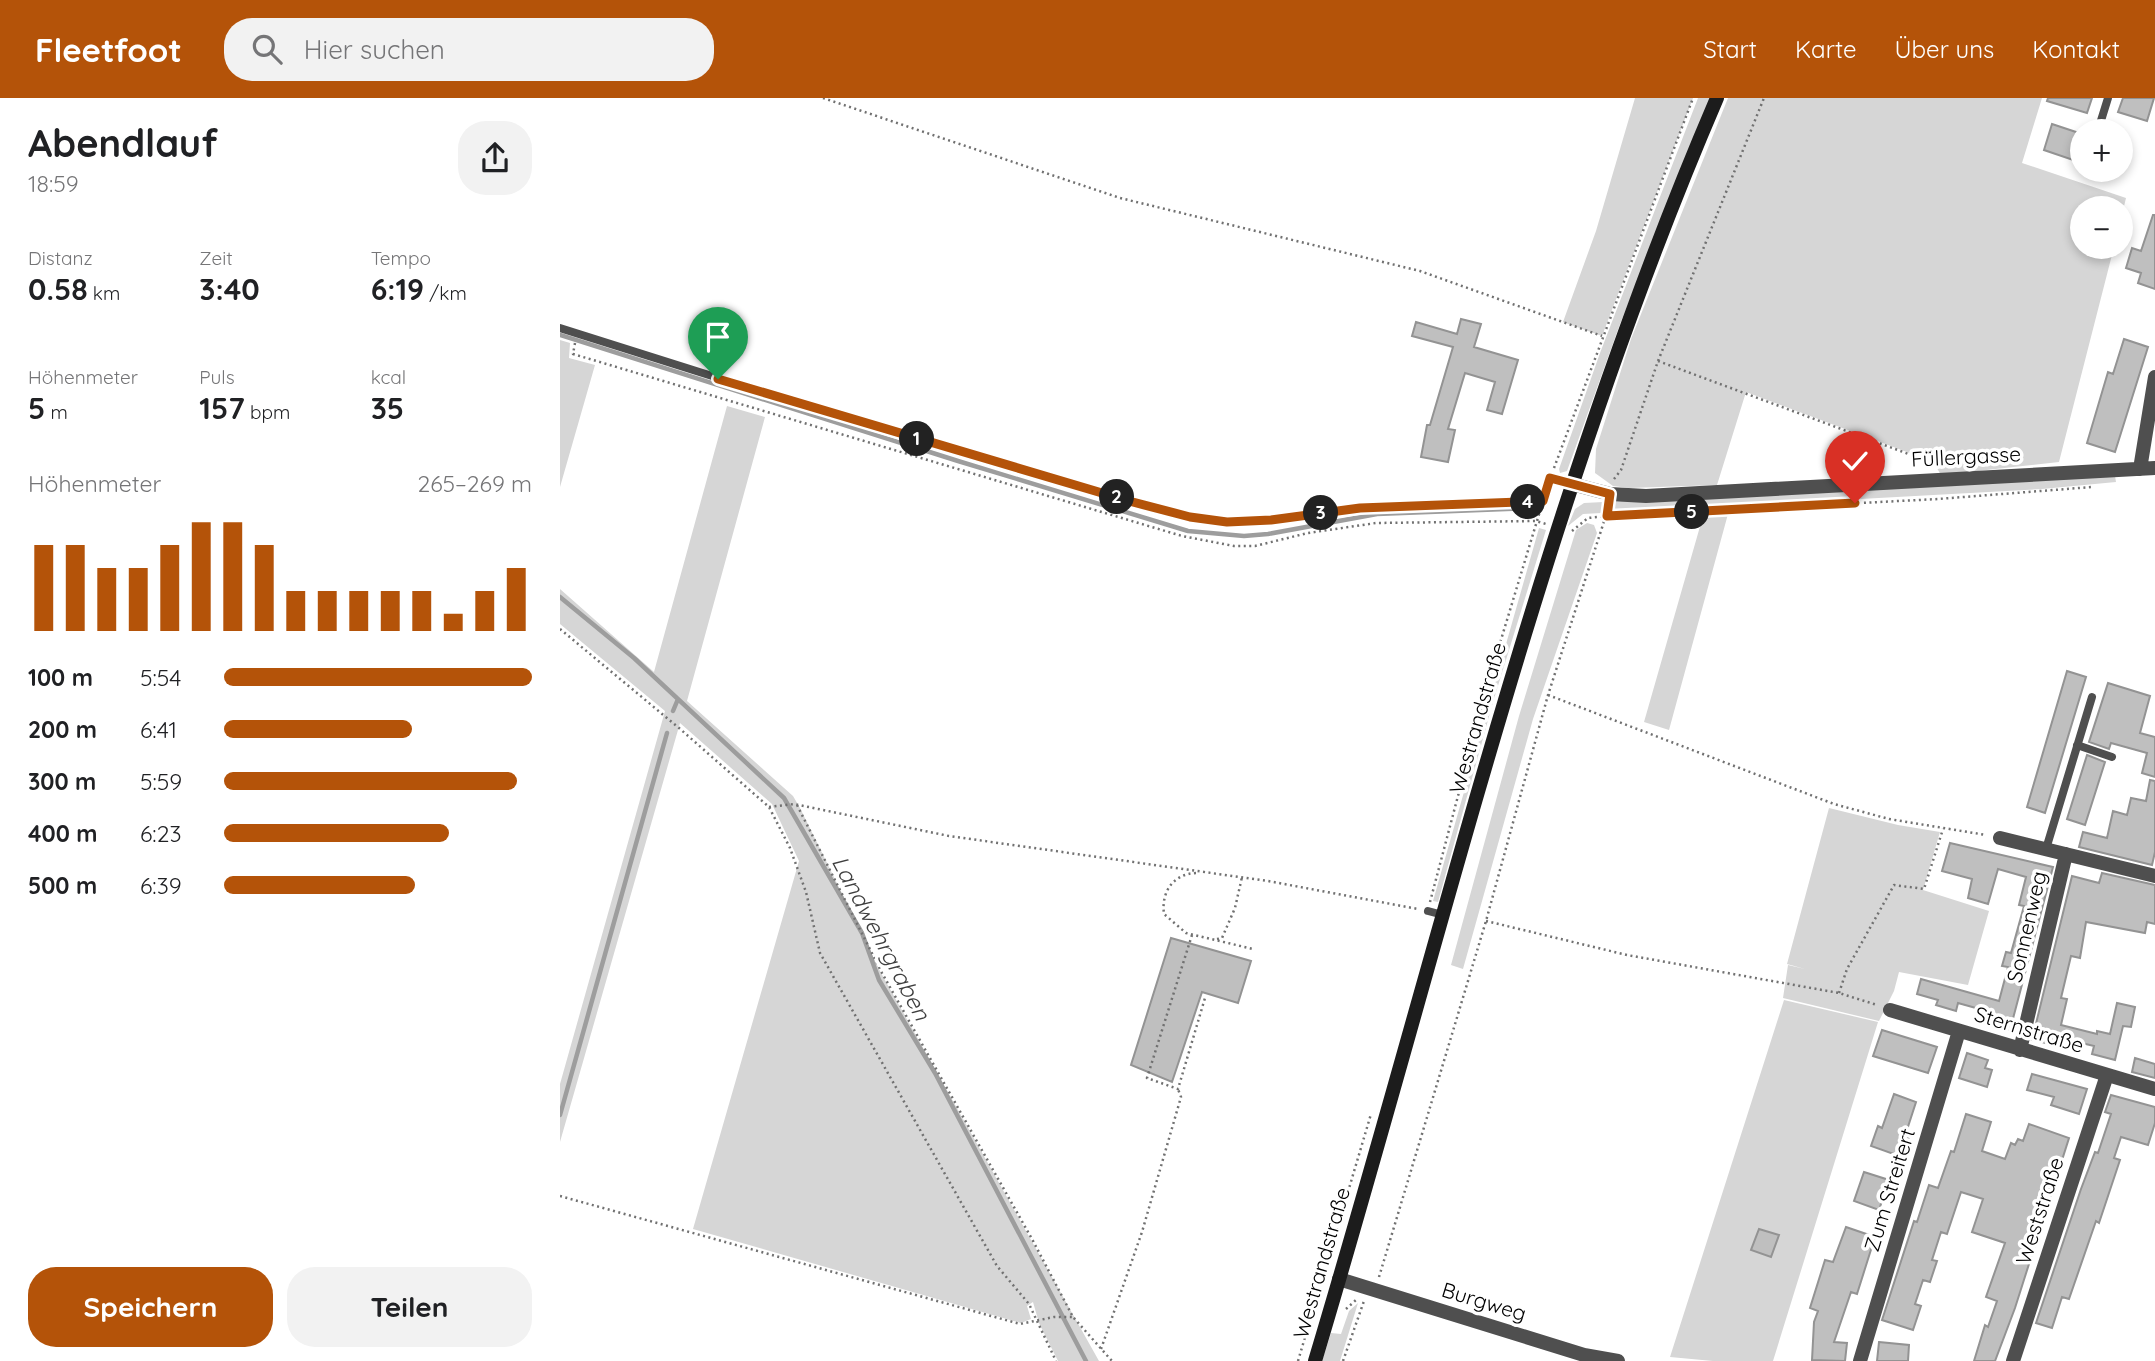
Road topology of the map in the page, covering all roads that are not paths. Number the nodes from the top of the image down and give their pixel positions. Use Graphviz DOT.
graph roads {
  1 [pos="1717,98"];
  2 [pos="2108,98"];
  3 [pos="2101,119"];
  4 [pos="560,328"];
  5 [pos="2155,377"];
  6 [pos="2147,468"];
  7 [pos="1572,484"];
  8 [pos="2092,697"];
  9 [pos="2077,746"];
  10 [pos="2112,757"];
  11 [pos="2000,838"];
  12 [pos="2046,849"];
  13 [pos="2066,854"];
  14 [pos="2155,876"];
  15 [pos="1891,1010"];
  16 [pos="1959,1031"];
  17 [pos="2020,1050"];
  18 [pos="2107,1075"];
  19 [pos="2155,1089"];
  20 [pos="1339,1279"];
  21 [pos="1315,1361"];
  22 [pos="1618,1361"];
  23 [pos="1860,1361"];
  24 [pos="2013,1361"];
  1 -- 7 [label="main road, Westrandstraße"];
  2 -- 3 [label="lane"];
  4 -- 7 [label="lane"];
  5 -- 6 [label="street"];
  6 -- 7 [label="street, Füllergasse"];
  7 -- 20 [label="main road, Westrandstraße"];
  8 -- 9 [label="lane"];
  9 -- 10 [label="lane"];
  9 -- 12 [label="lane"];
  11 -- 12 [label="street"];
  12 -- 13 [label="street"];
  13 -- 14 [label="street"];
  13 -- 17 [label="street, Sonnenweg"];
  15 -- 16 [label="street, Sternstraße"];
  16 -- 17 [label="street, Sternstraße"];
  16 -- 23 [label="street, Zum Streitert"];
  17 -- 18 [label="street, Sternstraße"];
  18 -- 19 [label="street, Sternstraße"];
  18 -- 24 [label="street, Weststraße"];
  20 -- 21 [label="main road, Westrandstraße"];
  20 -- 22 [label="street, Burgweg"];
}
